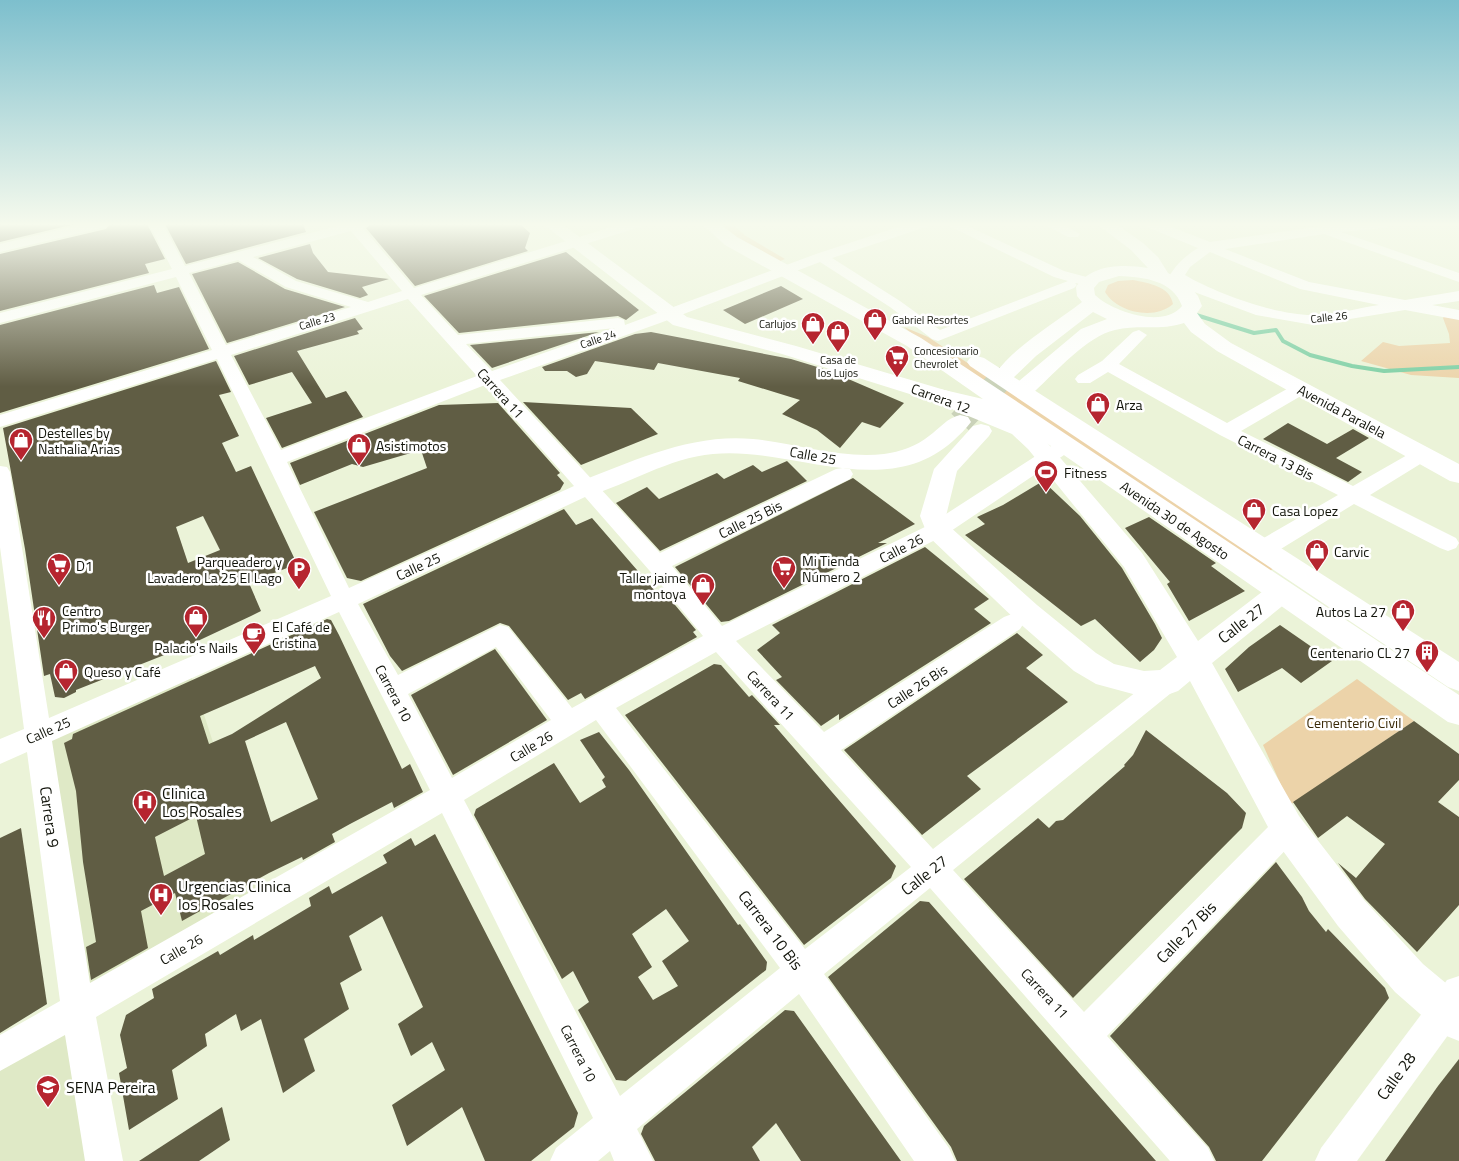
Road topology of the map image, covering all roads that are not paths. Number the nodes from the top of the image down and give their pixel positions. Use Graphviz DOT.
graph roads {
  1 [pos="153,278"];
  2 [pos="184,278"];
  3 [pos="280,278"];
  4 [pos="399,278"];
  5 [pos="458,278"];
  6 [pos="615,278"];
  7 [pos="763,278"];
  8 [pos="811,278"];
  9 [pos="817,278"];
  10 [pos="854,278"];
  11 [pos="1061,278"];
  12 [pos="1094,278"];
  13 [pos="1166,278"];
  14 [pos="1286,278"];
  15 [pos="1170,279"];
  16 [pos="1079,287"];
  17 [pos="411,293"];
  18 [pos="1459,296"];
  19 [pos="365,306"];
  20 [pos="1410,306"];
  21 [pos="1188,314"];
  22 [pos="1459,315"];
  23 [pos="661,317"];
  24 [pos="0,318"];
  25 [pos="1142,326"];
  26 [pos="936,335"];
  27 [pos="453,340"];
  28 [pos="1224,347"];
  29 [pos="220,351"];
  30 [pos="964,359"];
  31 [pos="1108,364"];
  32 [pos="1006,374"];
  33 [pos="488,378"];
  34 [pos="1084,379"];
  35 [pos="1027,386"];
  36 [pos="1300,389"];
  37 [pos="940,396"];
  38 [pos="1022,415"];
  39 [pos="0,421"];
  40 [pos="1227,431"];
  41 [pos="1055,441"];
  42 [pos="1424,454"];
  43 [pos="276,459"];
  44 [pos="847,468"];
  45 [pos="0,472"];
  46 [pos="1459,476"];
  47 [pos="588,488"];
  48 [pos="1352,496"];
  49 [pos="937,530"];
  50 [pos="1448,543"];
  51 [pos="1263,549"];
  52 [pos="657,564"];
  53 [pos="1281,592"];
  54 [pos="344,600"];
  55 [pos="1012,623"];
  56 [pos="719,640"];
  57 [pos="1194,659"];
  58 [pos="1459,678"];
  59 [pos="1167,682"];
  60 [pos="393,690"];
  61 [pos="599,705"];
  62 [pos="1459,712"];
  63 [pos="569,723"];
  64 [pos="38,735"];
  65 [pos="822,748"];
  66 [pos="0,752"];
  67 [pos="446,796"];
  68 [pos="1287,828"];
  69 [pos="930,870"];
  70 [pos="802,971"];
  71 [pos="1454,1007"];
  72 [pos="78,1010"];
  73 [pos="1084,1036"];
  74 [pos="0,1054"];
  75 [pos="616,1125"];
  76 [pos="104,1161"];
  77 [pos="569,1161"];
  78 [pos="634,1161"];
  79 [pos="936,1161"];
  80 [pos="1195,1161"];
  81 [pos="1334,1161"];
  1 -- 24 [label="street"];
  2 -- 29 [label="street, Carrera 10"];
  3 -- 19 [label="street"];
  4 -- 17 [label="street, Carrera 11"];
  5 -- 17 [label="street, Calle 23"];
  6 -- 23 [label="main road, Carrera 12"];
  7 -- 23 [label="street, Calle 24"];
  8 -- 30 [label="main road, Avenida 30 de Agosto"];
  9 -- 26 [label="main road, Avenida 30 de Agosto"];
  10 -- 26 [label="street"];
  11 -- 16 [label="street"];
  12 -- 16 [label="main road"];
  13 -- 15 [label="main road"];
  14 -- 20 [label="street"];
  15 -- 20 [label="street, Calle 26"];
  15 -- 21 [label="main road"];
  16 -- 25 [label="main road, Avenida Paralela"];
  16 -- 26 [label="street"];
  16 -- 32 [label="main road"];
  17 -- 19 [label="street, Calle 23"];
  17 -- 27 [label="street, Carrera 11"];
  18 -- 20 [label="street, Calle 26"];
  19 -- 29 [label="street, Calle 23"];
  20 -- 22 [label="street"];
  21 -- 25 [label="main road"];
  21 -- 28 [label="main road, Avenida Paralela"];
  23 -- 27 [label="street"];
  23 -- 33 [label="street, Calle 24"];
  23 -- 37 [label="main road, Carrera 12"];
  25 -- 28 [label="main road, Avenida Paralela"];
  25 -- 31 [label="street"];
  25 -- 35 [label="main road"];
  26 -- 30 [label="main road, Avenida 30 de Agosto"];
  27 -- 33 [label="street, Carrera 11"];
  28 -- 36 [label="main road, Avenida Paralela"];
  29 -- 39 [label="street, Calle 23"];
  29 -- 43 [label="street, Carrera 10"];
  30 -- 38 [label="main road, Avenida 30 de Agosto"];
  30 -- 41 [label="main road, Avenida 30 de Agosto"];
  31 -- 34 [label="street"];
  31 -- 40 [label="street, Carrera 13 Bis"];
  33 -- 43 [label="street, Calle 24"];
  33 -- 47 [label="street, Carrera 11"];
  36 -- 40 [label="street"];
  36 -- 42 [label="main road, Avenida Paralela"];
  37 -- 38 [label="main road"];
  37 -- 41 [label="main road, Carrera 12"];
  38 -- 41 [label="main road, Avenida 30 de Agosto"];
  40 -- 48 [label="street, Carrera 13 Bis"];
  41 -- 49 [label="street, Calle 26"];
  41 -- 51 [label="main road, Avenida 30 de Agosto"];
  41 -- 53 [label="main road, Avenida 30 de Agosto"];
  41 -- 57 [label="main road, Carrera 12"];
  42 -- 46 [label="main road, Avenida Paralela"];
  42 -- 48 [label="street"];
  43 -- 54 [label="street, Carrera 10"];
  44 -- 47 [label="main road, Calle 25"];
  44 -- 49 [label="main road, Calle 25"];
  44 -- 52 [label="street, Calle 25 Bis"];
  45 -- 64 [label="street, Carrera 9"];
  47 -- 52 [label="street, Carrera 11"];
  47 -- 54 [label="street, Calle 25"];
  48 -- 50 [label="street, Carrera 13 Bis"];
  48 -- 51 [label="street"];
  49 -- 56 [label="street, Calle 26"];
  49 -- 59 [label="main road"];
  51 -- 58 [label="main road, Avenida 30 de Agosto"];
  52 -- 56 [label="street, Carrera 11"];
  53 -- 57 [label="main road, Calle 27"];
  53 -- 62 [label="main road, Avenida 30 de Agosto"];
  54 -- 60 [label="street, Carrera 10"];
  54 -- 64 [label="street, Calle 25"];
  55 -- 65 [label="street, Calle 26 Bis"];
  56 -- 61 [label="street, Calle 26"];
  56 -- 65 [label="street, Carrera 11"];
  57 -- 59 [label="main road, Calle 27"];
  57 -- 68 [label="main road, Carrera 12"];
  59 -- 69 [label="street, Calle 27"];
  60 -- 63 [label="street"];
  60 -- 67 [label="street, Carrera 10"];
  61 -- 63 [label="street, Calle 26"];
  61 -- 70 [label="street, Carrera 10 Bis"];
  63 -- 67 [label="street, Calle 26"];
  64 -- 66 [label="street, Calle 25"];
  64 -- 72 [label="street, Carrera 9"];
  65 -- 69 [label="street, Carrera 11"];
  67 -- 72 [label="street, Calle 26"];
  67 -- 75 [label="street, Carrera 10"];
  68 -- 71 [label="main road, Carrera 12"];
  68 -- 73 [label="street, Calle 27 Bis"];
  69 -- 70 [label="street, Calle 27"];
  69 -- 73 [label="street, Carrera 11"];
  70 -- 75 [label="street, Calle 27"];
  70 -- 79 [label="street, Carrera 10 Bis"];
  71 -- 81 [label="street, Calle 28"];
  72 -- 74 [label="street, Calle 26"];
  72 -- 76 [label="street, Carrera 9"];
  73 -- 80 [label="street, Carrera 11"];
  75 -- 77 [label="street, Calle 27"];
  75 -- 78 [label="street, Carrera 10"];
}
